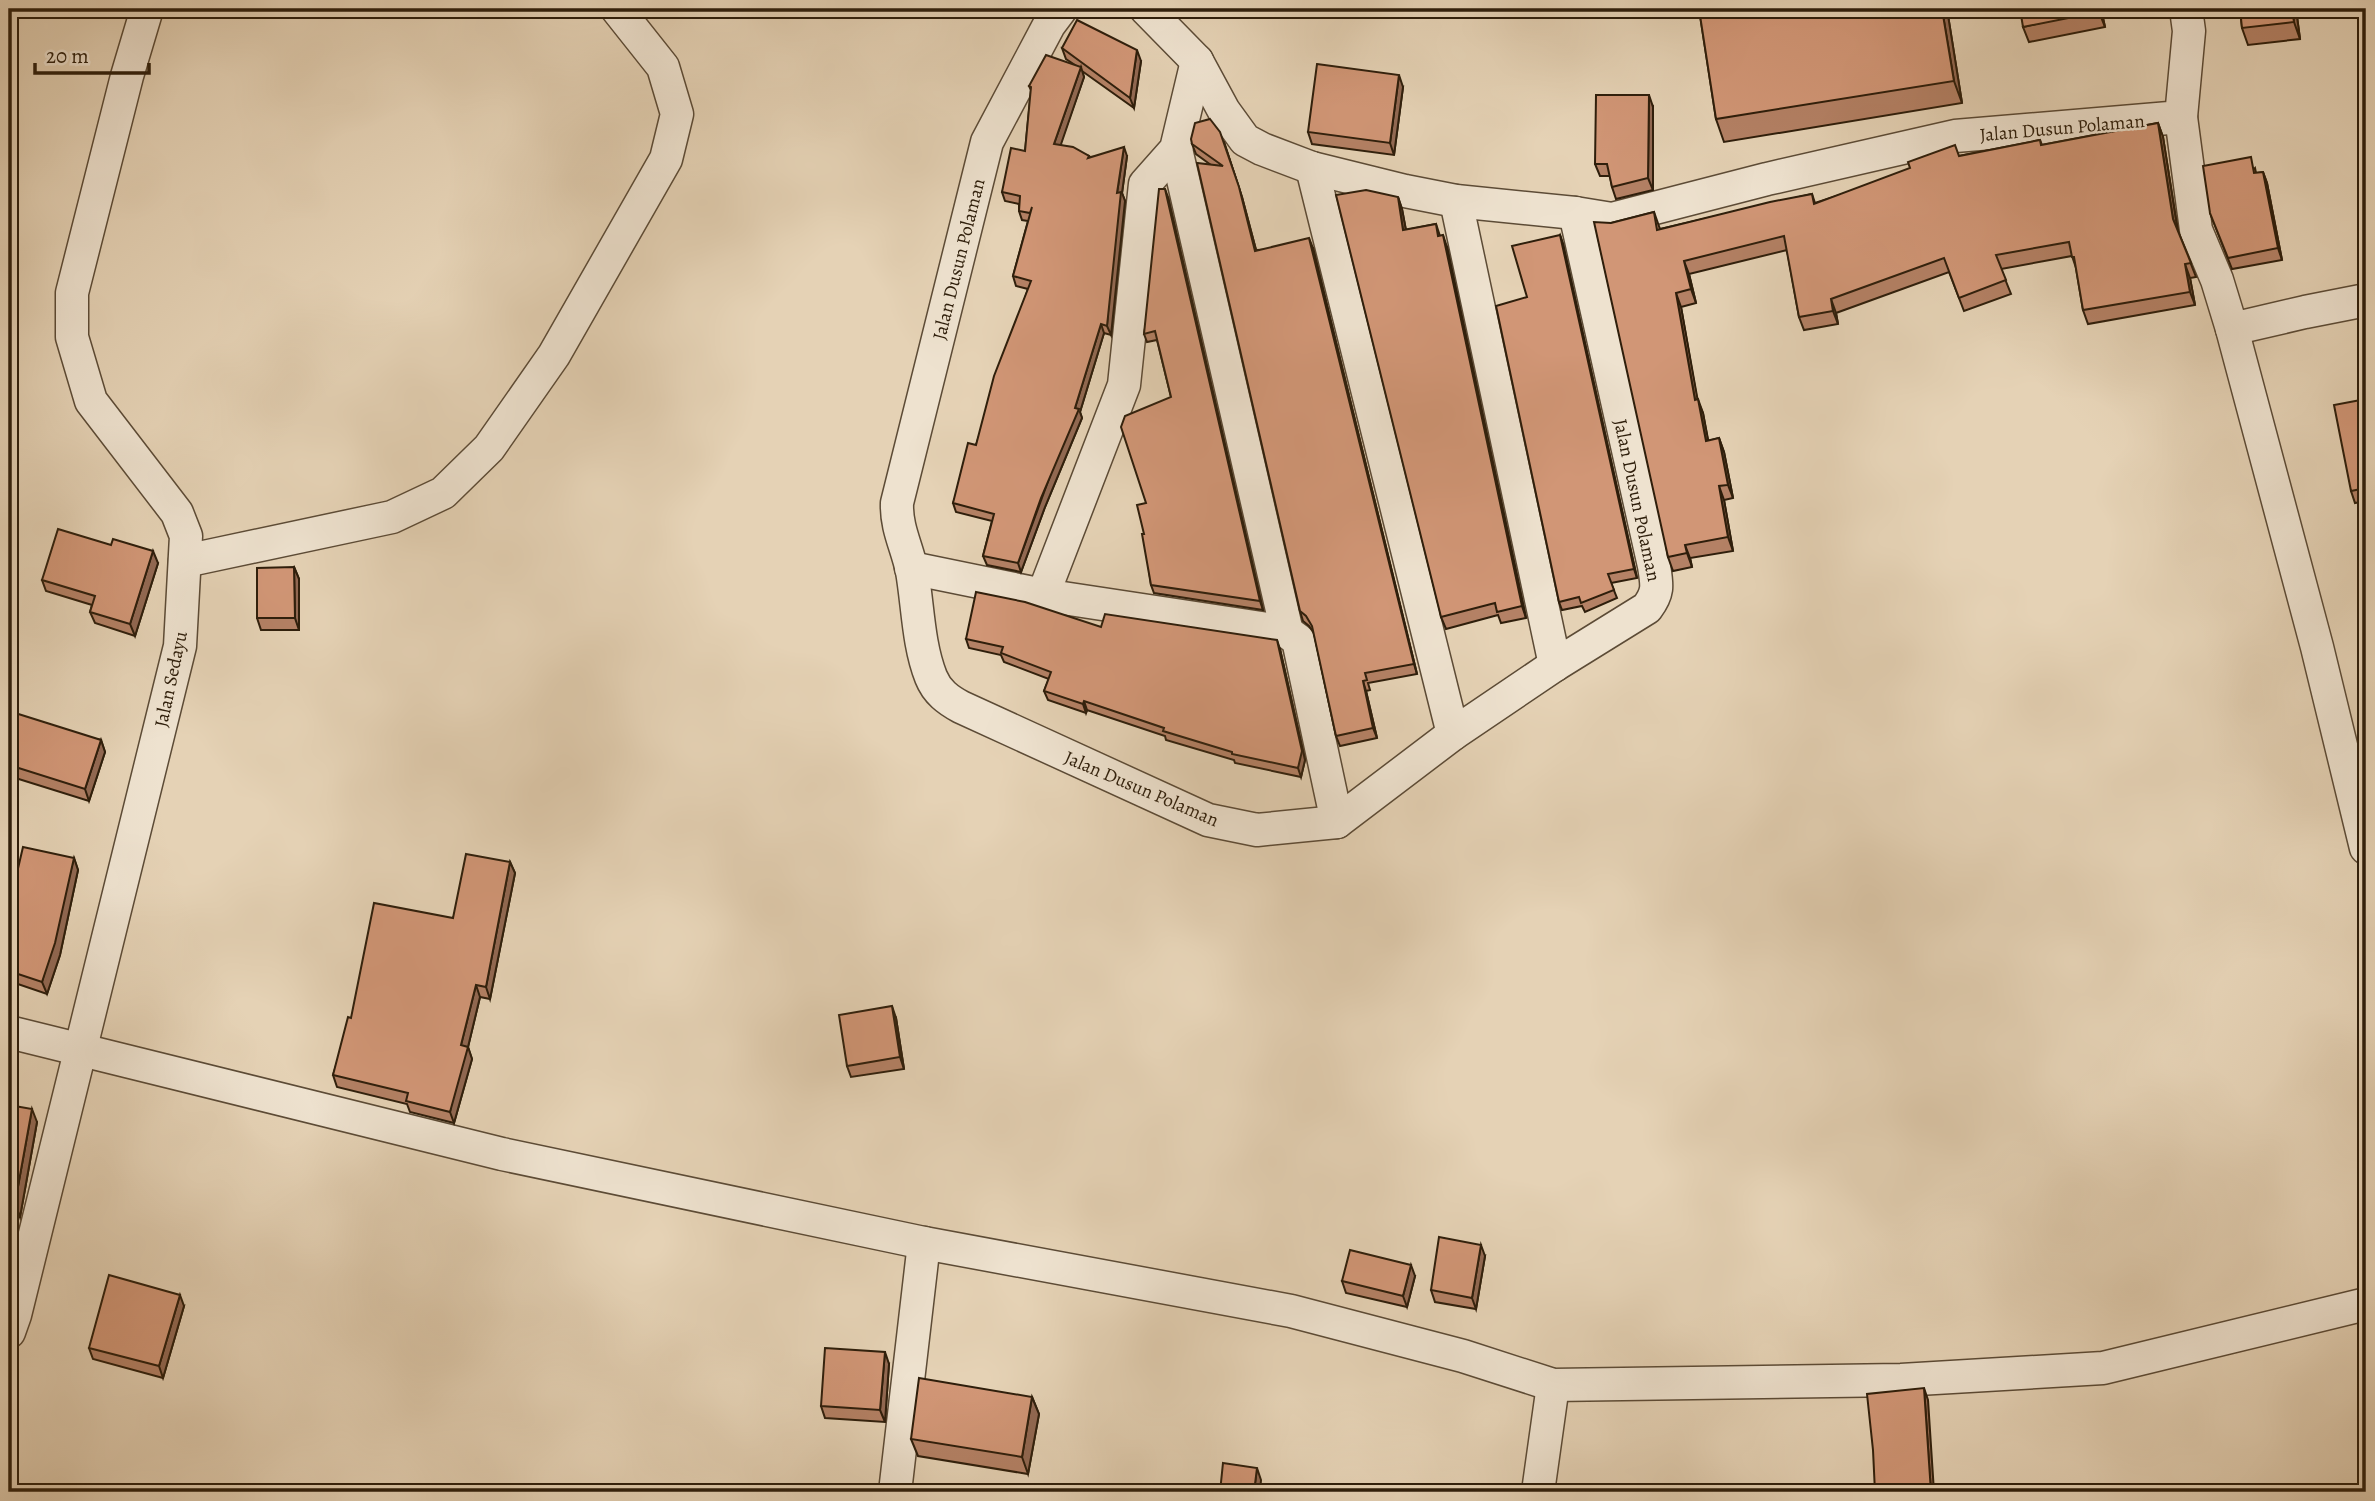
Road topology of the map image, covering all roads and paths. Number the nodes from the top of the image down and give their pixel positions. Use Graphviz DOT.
graph roads {
  1 [pos="148,9"];
  2 [pos="617,9"];
  3 [pos="1061,9"];
  4 [pos="1146,9"];
  5 [pos="2186,9"];
  6 [pos="1197,61"];
  7 [pos="2181,117"];
  8 [pos="1176,149"];
  9 [pos="1312,168"];
  10 [pos="1456,201"];
  11 [pos="1575,213"];
  12 [pos="2366,300"];
  13 [pos="2232,329"];
  14 [pos="185,561"];
  15 [pos="911,568"];
  16 [pos="1043,595"];
  17 [pos="1287,632"];
  18 [pos="1555,665"];
  19 [pos="1453,734"];
  20 [pos="1337,822"];
  21 [pos="2366,848"];
  22 [pos="9,1032"];
  23 [pos="80,1051"];
  24 [pos="924,1243"];
  25 [pos="2366,1304"];
  26 [pos="9,1332"];
  27 [pos="1553,1385"];
  28 [pos="895,1492"];
  29 [pos="1538,1492"];
  1 -- 14 [label="street, Jalan Sedayu"];
  2 -- 14 [label="street"];
  3 -- 15 [label="street, Jalan Dusun Polaman"];
  4 -- 6 [label="street, Jalan Dusun Polaman"];
  5 -- 7 [label="street"];
  6 -- 8 [label="street"];
  6 -- 9 [label="street, Jalan Dusun Polaman"];
  7 -- 11 [label="street, Jalan Dusun Polaman"];
  7 -- 13 [label="street"];
  8 -- 16 [label="street"];
  8 -- 17 [label="street"];
  9 -- 10 [label="street, Jalan Dusun Polaman"];
  9 -- 19 [label="street"];
  10 -- 11 [label="street, Jalan Dusun Polaman"];
  10 -- 18 [label="street"];
  11 -- 18 [label="street, Jalan Dusun Polaman"];
  12 -- 13 [label="street"];
  13 -- 21 [label="street"];
  14 -- 23 [label="street, Jalan Sedayu"];
  15 -- 16 [label="street"];
  15 -- 20 [label="street, Jalan Dusun Polaman"];
  16 -- 17 [label="street"];
  17 -- 20 [label="street"];
  18 -- 19 [label="street, Jalan Dusun Polaman"];
  19 -- 20 [label="street, Jalan Dusun Polaman"];
  22 -- 23 [label="street"];
  23 -- 24 [label="street"];
  23 -- 26 [label="street, Jalan Sedayu"];
  24 -- 27 [label="street"];
  24 -- 28 [label="street"];
  25 -- 27 [label="street"];
  27 -- 29 [label="street"];
}
